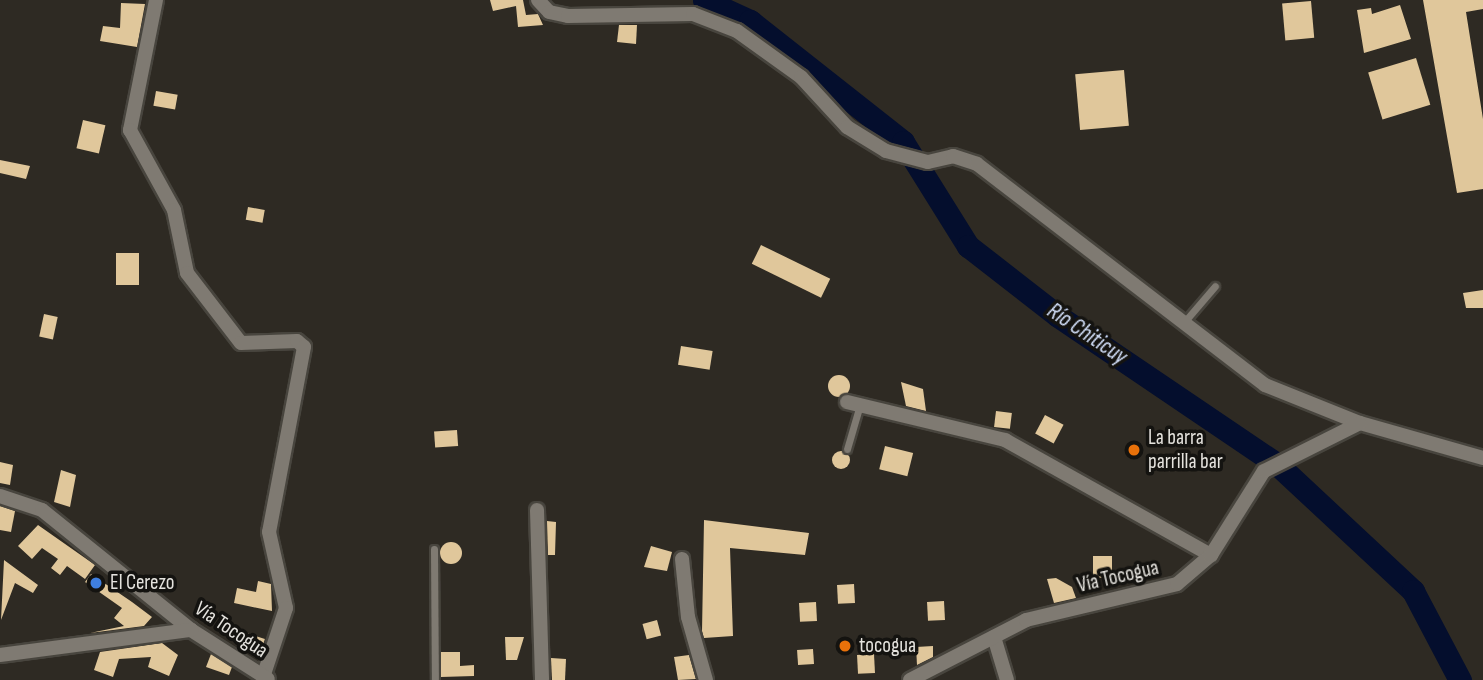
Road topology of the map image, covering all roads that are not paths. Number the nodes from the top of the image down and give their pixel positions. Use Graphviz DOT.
graph roads {
  1 [pos="156,0"];
  2 [pos="538,0"];
  3 [pos="1215,286"];
  4 [pos="1185,321"];
  5 [pos="853,405"];
  6 [pos="1360,423"];
  7 [pos="847,449"];
  8 [pos="1483,458"];
  9 [pos="0,496"];
  10 [pos="537,510"];
  11 [pos="434,549"];
  12 [pos="1211,555"];
  13 [pos="682,559"];
  14 [pos="191,631"];
  15 [pos="994,637"];
  16 [pos="0,655"];
  17 [pos="266,679"];
  18 [pos="435,680"];
  19 [pos="542,680"];
  20 [pos="706,680"];
  21 [pos="910,680"];
  22 [pos="1007,680"];
  1 -- 17 [label="street"];
  2 -- 4 [label="street"];
  3 -- 4 [label="lane"];
  4 -- 6 [label="street"];
  5 -- 7 [label="lane"];
  5 -- 12 [label="street"];
  6 -- 8 [label="street"];
  6 -- 12 [label="street, Vía Tocogua"];
  9 -- 14 [label="street, Vía Tocogua"];
  10 -- 19 [label="street"];
  11 -- 18 [label="lane"];
  12 -- 15 [label="street, Vía Tocogua"];
  13 -- 20 [label="street"];
  14 -- 16 [label="street"];
  14 -- 17 [label="street, Vía Tocogua"];
  15 -- 21 [label="street, Vía Tocogua"];
  15 -- 22 [label="street"];
}
